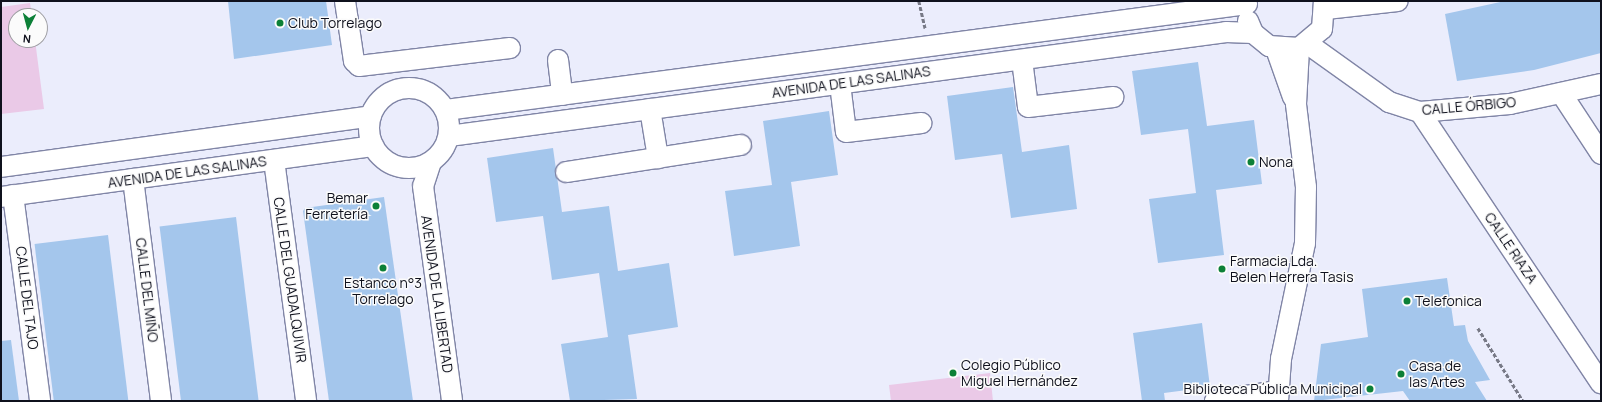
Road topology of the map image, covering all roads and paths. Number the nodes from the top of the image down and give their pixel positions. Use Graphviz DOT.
graph roads {
  1 [pos="345,1"];
  2 [pos="1398,1"];
  3 [pos="1247,3"];
  4 [pos="1325,5"];
  5 [pos="1181,7"];
  6 [pos="1253,33"];
  7 [pos="1304,46"];
  8 [pos="510,48"];
  9 [pos="1276,49"];
  10 [pos="558,60"];
  11 [pos="1022,60"];
  12 [pos="403,79"];
  13 [pos="840,84"];
  14 [pos="1601,84"];
  15 [pos="1561,93"];
  16 [pos="562,95"];
  17 [pos="1113,97"];
  18 [pos="1296,104"];
  19 [pos="650,109"];
  20 [pos="446,110"];
  21 [pos="1420,112"];
  22 [pos="371,116"];
  23 [pos="921,123"];
  24 [pos="449,136"];
  25 [pos="741,145"];
  26 [pos="374,146"];
  27 [pos="1601,154"];
  28 [pos="658,158"];
  29 [pos="274,160"];
  30 [pos="431,162"];
  31 [pos="1,167"];
  32 [pos="406,168"];
  33 [pos="566,172"];
  34 [pos="133,179"];
  35 [pos="423,186"];
  36 [pos="7,196"];
  37 [pos="1478,328"];
  38 [pos="1601,383"];
  39 [pos="1278,396"];
  40 [pos="40,401"];
  41 [pos="161,401"];
  42 [pos="306,401"];
  43 [pos="452,401"];
  44 [pos="1215,401"];
  45 [pos="1523,401"];
  1 -- 12 [label="street"];
  2 -- 4 [label="street"];
  3 -- 5 [label="street, AVENIDA DE LAS SALINAS"];
  3 -- 6 [label="street"];
  4 -- 7 [label="street"];
  5 -- 16 [label="street, AVENIDA DE LAS SALINAS"];
  6 -- 9 [label="street"];
  6 -- 11 [label="street, AVENIDA DE LAS SALINAS"];
  7 -- 9 [label="street"];
  7 -- 18 [label="street"];
  7 -- 21 [label="street, CALLE ÓRBIGO"];
  8 -- 12 [label="street"];
  9 -- 18 [label="street"];
  10 -- 16 [label="street"];
  11 -- 13 [label="street, AVENIDA DE LAS SALINAS"];
  11 -- 17 [label="street"];
  12 -- 20 [label="street"];
  12 -- 22 [label="street"];
  13 -- 19 [label="street, AVENIDA DE LAS SALINAS"];
  13 -- 23 [label="street"];
  14 -- 15 [label="street, CALLE ÓRBIGO"];
  15 -- 21 [label="street, CALLE ÓRBIGO"];
  15 -- 27 [label="street"];
  16 -- 20 [label="street, AVENIDA DE LAS SALINAS"];
  18 -- 39 [label="street"];
  19 -- 24 [label="street, AVENIDA DE LAS SALINAS"];
  19 -- 28 [label="street"];
  20 -- 24 [label="street"];
  21 -- 38 [label="street, CALLE RIAZA"];
  22 -- 26 [label="street"];
  22 -- 31 [label="street"];
  24 -- 30 [label="street"];
  25 -- 28 [label="street"];
  26 -- 29 [label="street, AVENIDA DE LAS SALINAS"];
  26 -- 32 [label="street"];
  28 -- 33 [label="street"];
  29 -- 34 [label="street, AVENIDA DE LAS SALINAS"];
  29 -- 42 [label="street, CALLE DEL GUADALQUIVIR"];
  30 -- 32 [label="street"];
  30 -- 35 [label="street, AVENIDA DE LA LIBERTAD"];
  32 -- 35 [label="street"];
  34 -- 36 [label="street, AVENIDA DE LAS SALINAS"];
  34 -- 41 [label="street, CALLE DEL MIÑO"];
  35 -- 43 [label="street, AVENIDA DE LA LIBERTAD"];
  36 -- 40 [label="street, CALLE DEL TAJO"];
  37 -- 45 [label="path"];
  39 -- 44 [label="street"];
}
